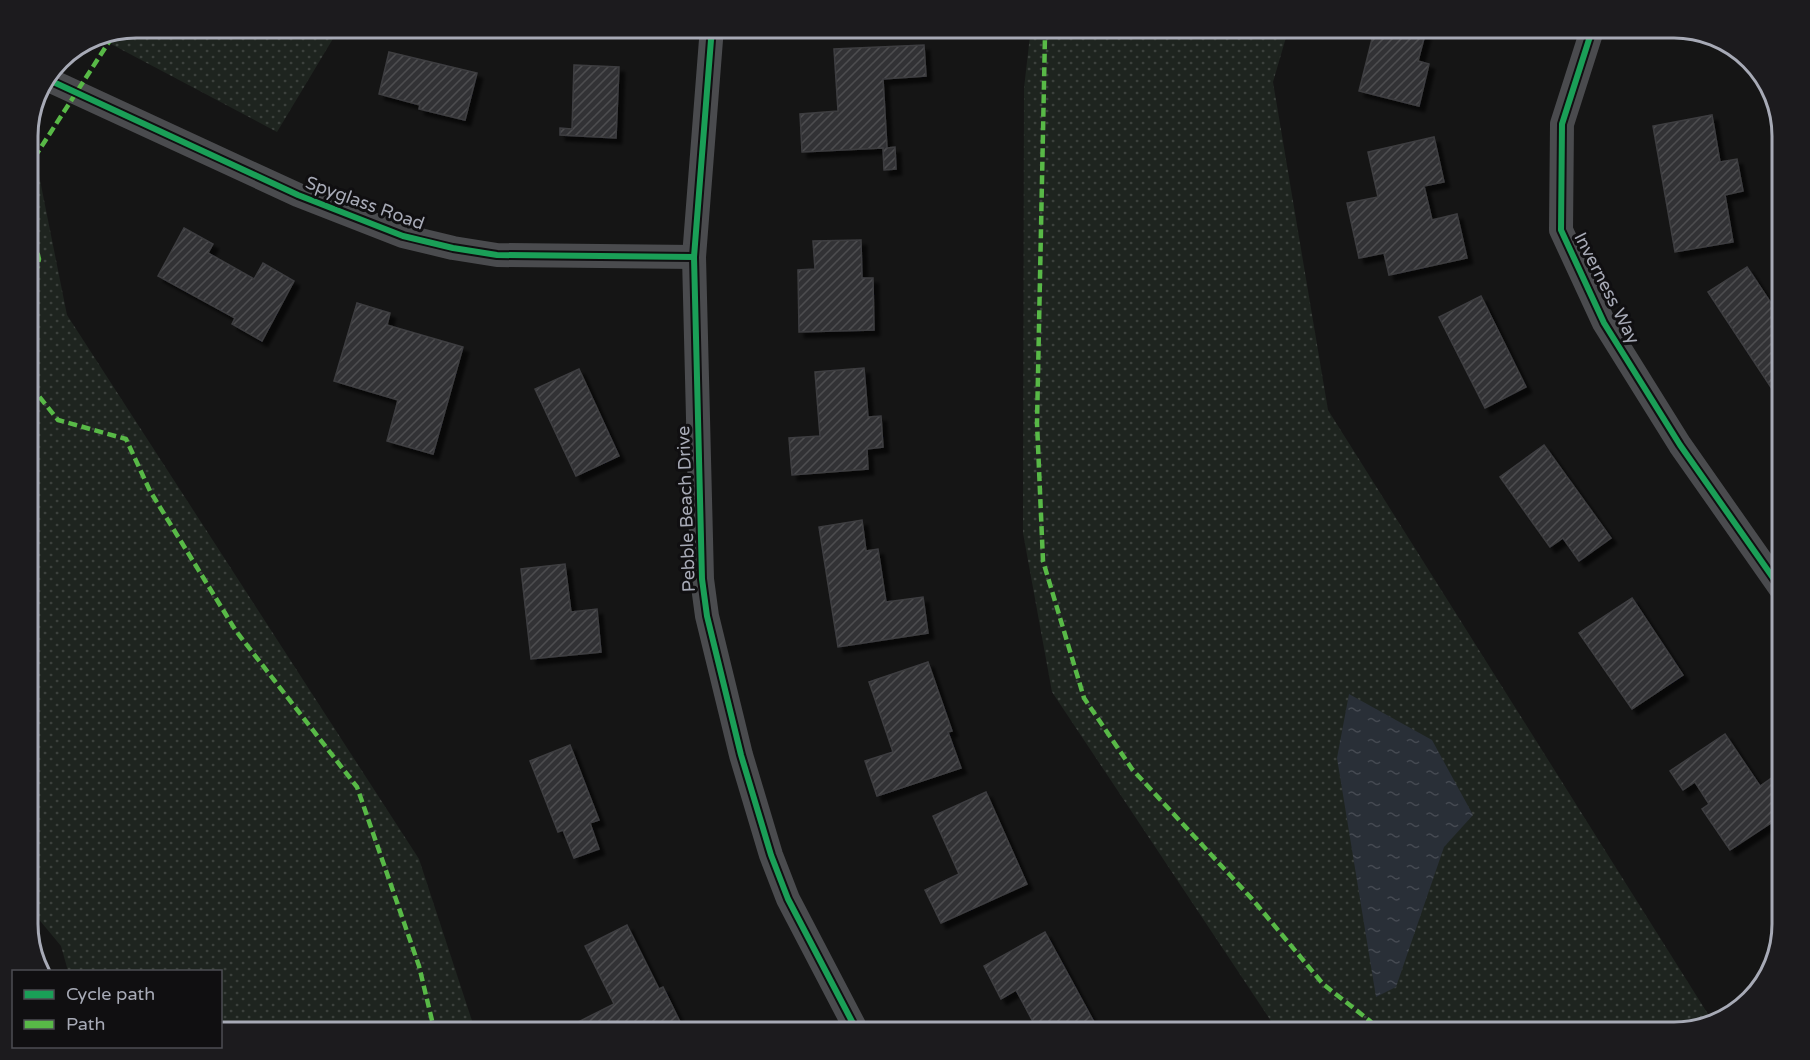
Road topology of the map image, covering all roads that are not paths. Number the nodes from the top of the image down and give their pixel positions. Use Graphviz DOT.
graph roads {
  1 [pos="711,38"];
  2 [pos="1589,38"];
  3 [pos="54,82"];
  4 [pos="694,257"];
  5 [pos="1772,576"];
  6 [pos="852,1022"];
  1 -- 4 [label="street, Pebble Beach Drive"];
  2 -- 5 [label="street, Inverness Way"];
  3 -- 4 [label="street, Spyglass Road"];
  4 -- 6 [label="street, Pebble Beach Drive"];
}
